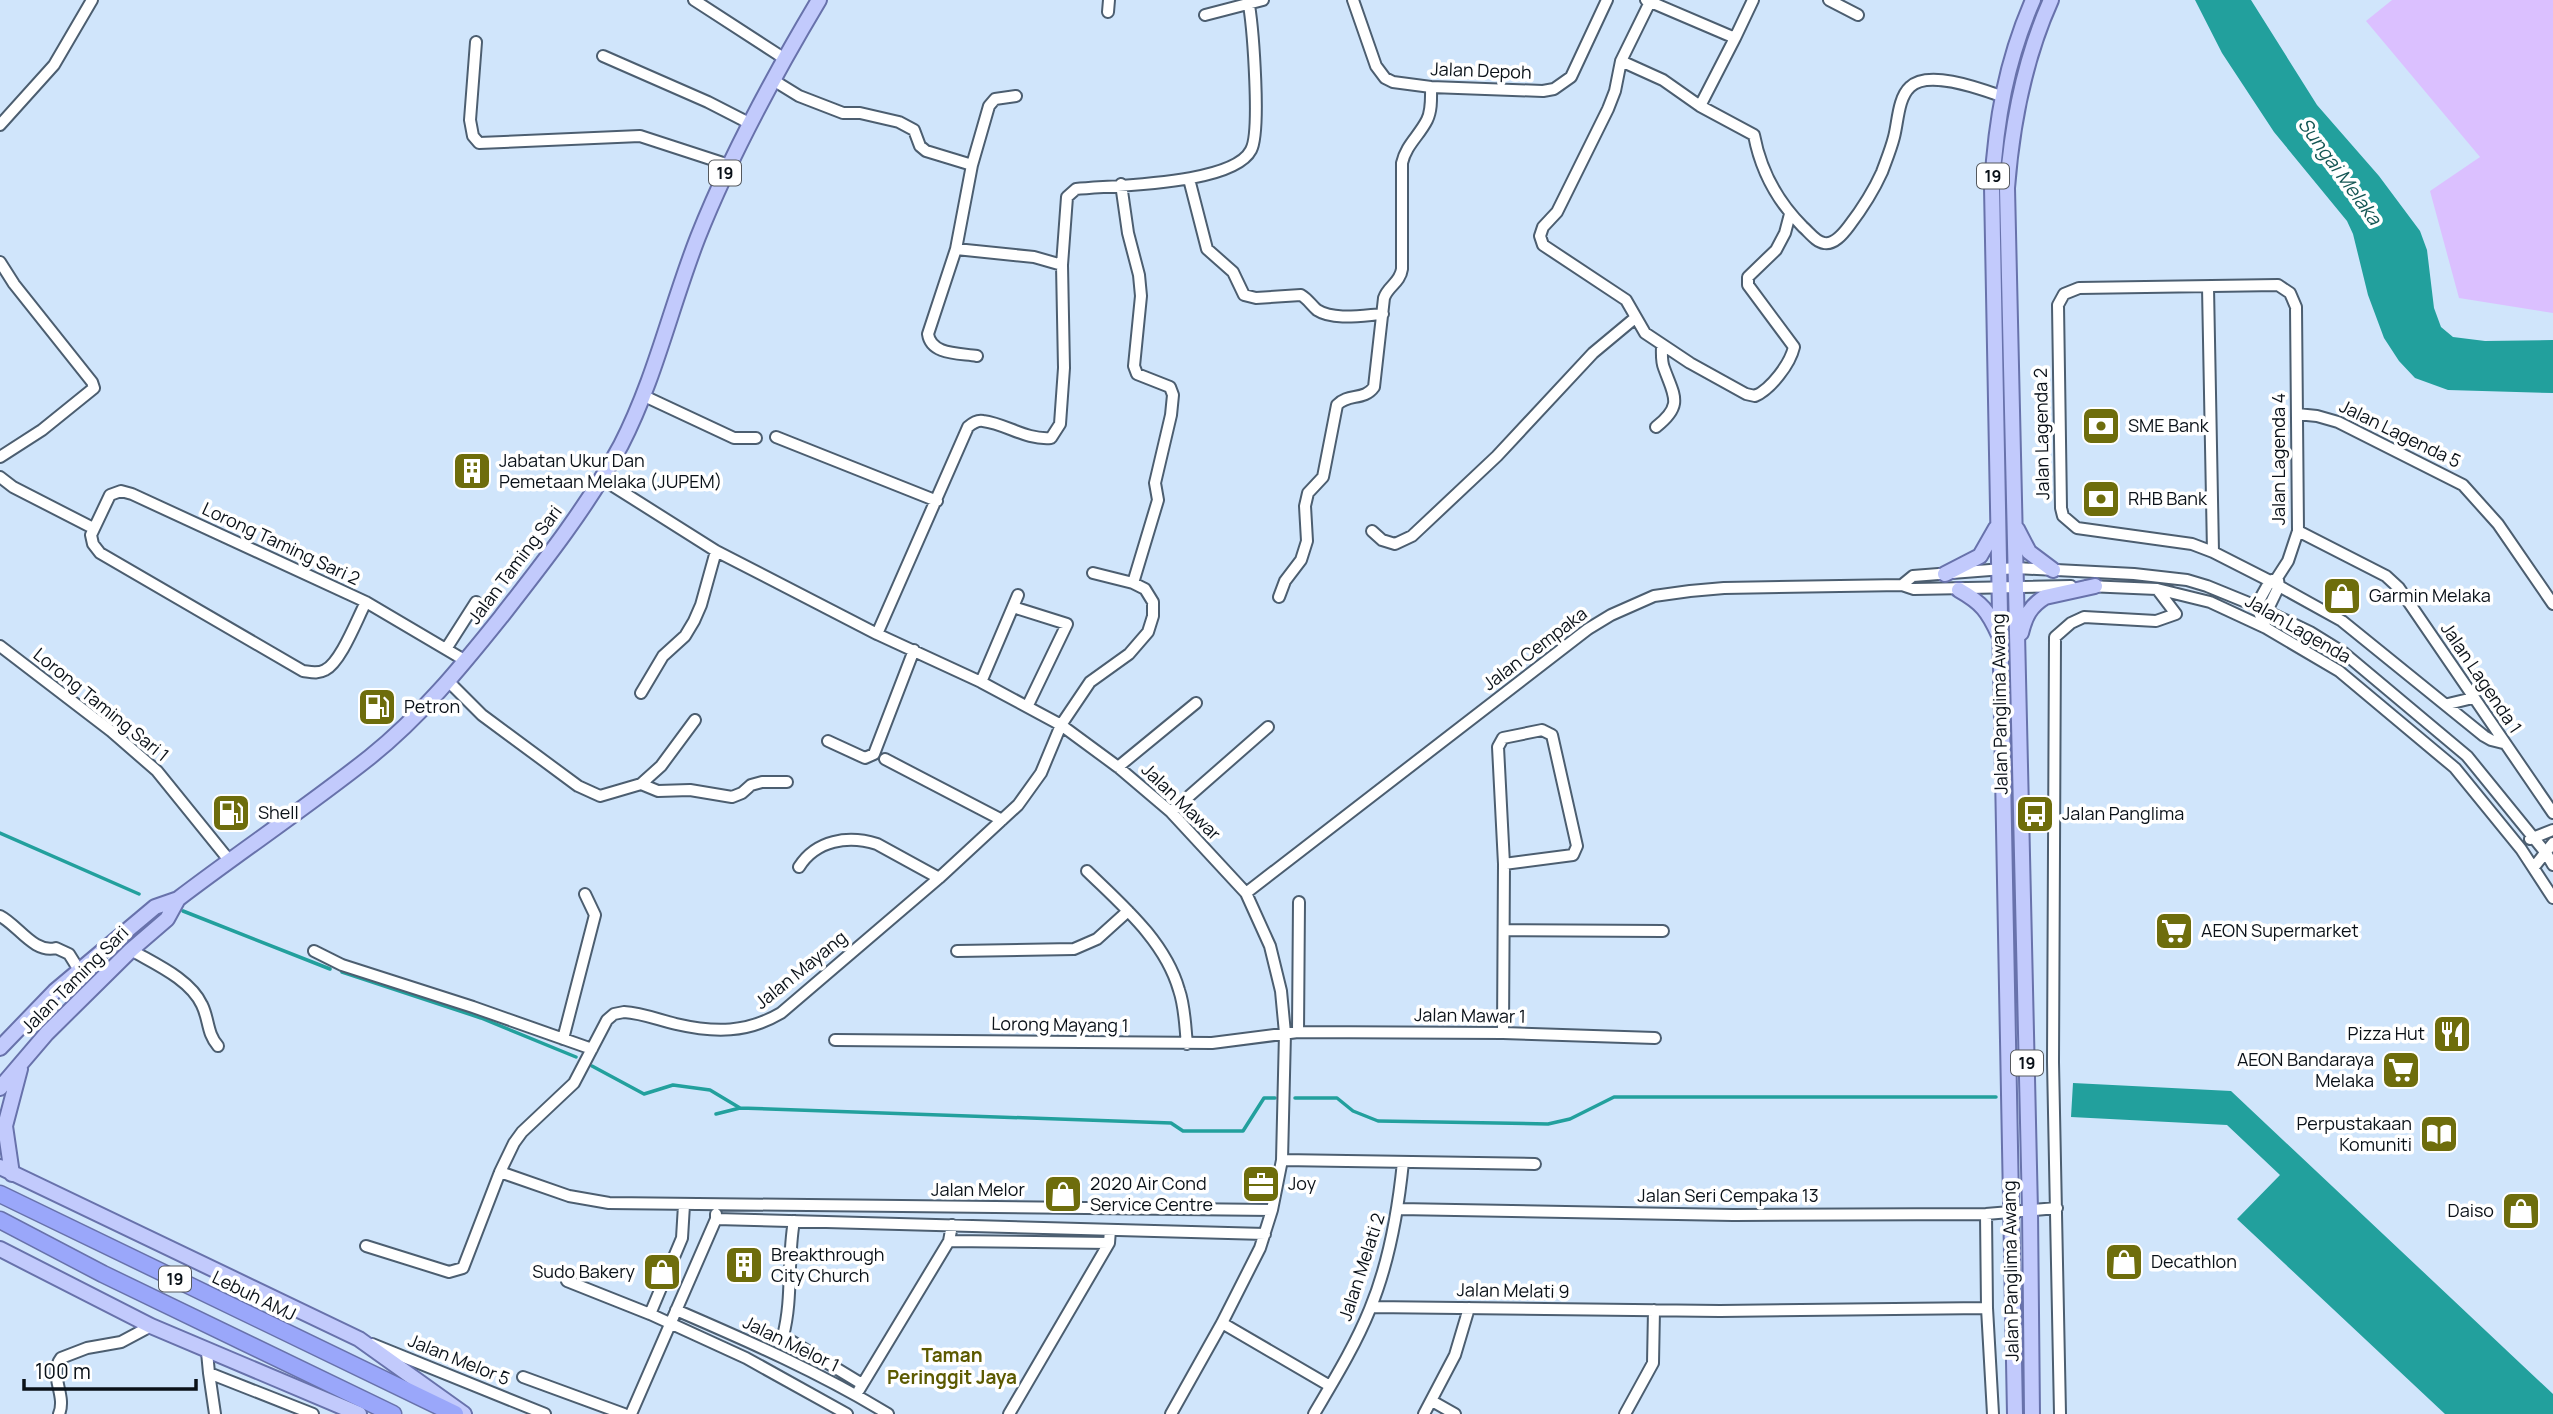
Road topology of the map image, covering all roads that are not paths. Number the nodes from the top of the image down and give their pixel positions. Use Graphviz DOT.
graph roads {
  1 [pos="92,0"];
  2 [pos="694,0"];
  3 [pos="819,0"];
  4 [pos="1109,0"];
  5 [pos="1263,0"];
  6 [pos="1353,0"];
  7 [pos="1607,0"];
  8 [pos="1753,0"];
  9 [pos="1829,0"];
  10 [pos="2033,0"];
  11 [pos="2051,0"];
  12 [pos="1648,1"];
  13 [pos="1667,4"];
  14 [pos="1249,5"];
  15 [pos="1108,12"];
  16 [pos="1205,15"];
  17 [pos="1858,15"];
  18 [pos="1735,38"];
  19 [pos="476,42"];
  20 [pos="603,56"];
  21 [pos="785,59"];
  22 [pos="1621,61"];
  23 [pos="773,79"];
  24 [pos="1431,87"];
  25 [pos="1016,96"];
  26 [pos="2001,96"];
  27 [pos="1700,106"];
  28 [pos="749,123"];
  29 [pos="0,125"];
  30 [pos="972,164"];
  31 [pos="729,165"];
  32 [pos="1189,179"];
  33 [pos="1121,184"];
  34 [pos="1790,214"];
  35 [pos="956,249"];
  36 [pos="0,262"];
  37 [pos="1062,265"];
  38 [pos="2208,287"];
  39 [pos="1383,314"];
  40 [pos="1635,318"];
  41 [pos="1662,345"];
  42 [pos="977,356"];
  43 [pos="642,395"];
  44 [pos="2297,415"];
  45 [pos="1656,427"];
  46 [pos="756,438"];
  47 [pos="776,438"];
  48 [pos="0,457"];
  49 [pos="0,477"];
  50 [pos="602,478"];
  51 [pos="937,501"];
  52 [pos="2013,518"];
  53 [pos="1997,527"];
  54 [pos="93,528"];
  55 [pos="1373,531"];
  56 [pos="2298,531"];
  57 [pos="716,551"];
  58 [pos="2213,552"];
  59 [pos="2016,568"];
  60 [pos="1999,569"];
  61 [pos="2053,570"];
  62 [pos="1093,573"];
  63 [pos="1945,574"];
  64 [pos="2276,581"];
  65 [pos="1133,583"];
  66 [pos="1902,585"];
  67 [pos="2095,586"];
  68 [pos="2000,588"];
  69 [pos="2016,589"];
  70 [pos="2157,589"];
  71 [pos="1959,590"];
  72 [pos="1018,595"];
  73 [pos="1279,597"];
  74 [pos="366,602"];
  75 [pos="476,603"];
  76 [pos="2553,604"];
  77 [pos="1013,607"];
  78 [pos="2260,610"];
  79 [pos="2242,615"];
  80 [pos="2266,628"];
  81 [pos="877,634"];
  82 [pos="2002,643"];
  83 [pos="2018,643"];
  84 [pos="0,646"];
  85 [pos="446,649"];
  86 [pos="914,650"];
  87 [pos="466,661"];
  88 [pos="448,681"];
  89 [pos="981,682"];
  90 [pos="641,693"];
  91 [pos="2473,698"];
  92 [pos="1196,703"];
  93 [pos="2448,704"];
  94 [pos="1028,705"];
  95 [pos="695,720"];
  96 [pos="1061,725"];
  97 [pos="1268,727"];
  98 [pos="828,741"];
  99 [pos="2503,743"];
  100 [pos="885,759"];
  101 [pos="1118,767"];
  102 [pos="787,782"];
  103 [pos="641,784"];
  104 [pos="1171,812"];
  105 [pos="2553,813"];
  106 [pos="1002,820"];
  107 [pos="2553,830"];
  108 [pos="2533,836"];
  109 [pos="2553,843"];
  110 [pos="2521,849"];
  111 [pos="2546,853"];
  112 [pos="229,860"];
  113 [pos="1504,864"];
  114 [pos="2553,865"];
  115 [pos="799,867"];
  116 [pos="2534,867"];
  117 [pos="1087,871"];
  118 [pos="939,878"];
  119 [pos="1246,893"];
  120 [pos="584,894"];
  121 [pos="2553,898"];
  122 [pos="178,900"];
  123 [pos="1299,902"];
  124 [pos="1128,911"];
  125 [pos="0,916"];
  126 [pos="1504,930"];
  127 [pos="1662,931"];
  128 [pos="131,950"];
  129 [pos="314,951"];
  130 [pos="957,951"];
  131 [pos="79,970"];
  132 [pos="1281,991"];
  133 [pos="1298,991"];
  134 [pos="1298,1032"];
  135 [pos="1284,1033"];
  136 [pos="1503,1033"];
  137 [pos="1655,1038"];
  138 [pos="563,1039"];
  139 [pos="835,1040"];
  140 [pos="1187,1044"];
  141 [pos="218,1046"];
  142 [pos="0,1048"];
  143 [pos="592,1049"];
  144 [pos="22,1060"];
  145 [pos="0,1088"];
  146 [pos="1282,1160"];
  147 [pos="1402,1162"];
  148 [pos="1535,1164"];
  149 [pos="4,1172"];
  150 [pos="500,1172"];
  151 [pos="0,1194"];
  152 [pos="684,1205"];
  153 [pos="716,1205"];
  154 [pos="884,1207"];
  155 [pos="1070,1208"];
  156 [pos="2057,1208"];
  157 [pos="1399,1209"];
  158 [pos="1272,1210"];
  159 [pos="2030,1211"];
  160 [pos="2011,1212"];
  161 [pos="1986,1214"];
  162 [pos="716,1219"];
  163 [pos="0,1220"];
  164 [pos="794,1221"];
  165 [pos="884,1224"];
  166 [pos="952,1225"];
  167 [pos="1070,1229"];
  168 [pos="1110,1230"];
  169 [pos="1265,1234"];
  170 [pos="0,1241"];
  171 [pos="949,1241"];
  172 [pos="1109,1243"];
  173 [pos="366,1246"];
  174 [pos="0,1249"];
  175 [pos="51,1275"];
  176 [pos="567,1281"];
  177 [pos="1371,1307"];
  178 [pos="1469,1308"];
  179 [pos="1987,1308"];
  180 [pos="676,1310"];
  181 [pos="1654,1310"];
  182 [pos="650,1314"];
  183 [pos="1223,1323"];
  184 [pos="670,1324"];
  185 [pos="151,1326"];
  186 [pos="359,1339"];
  187 [pos="207,1352"];
  188 [pos="209,1373"];
  189 [pos="523,1377"];
  190 [pos="862,1384"];
  191 [pos="1330,1386"];
  192 [pos="856,1395"];
  193 [pos="1432,1401"];
  194 [pos="356,1413"];
  195 [pos="59,1414"];
  196 [pos="215,1414"];
  197 [pos="313,1414"];
  198 [pos="393,1414"];
  199 [pos="455,1414"];
  200 [pos="464,1414"];
  201 [pos="545,1414"];
  202 [pos="624,1414"];
  203 [pos="631,1414"];
  204 [pos="847,1414"];
  205 [pos="888,1414"];
  206 [pos="1009,1414"];
  207 [pos="1171,1414"];
  208 [pos="1314,1414"];
  209 [pos="1424,1414"];
  210 [pos="1455,1414"];
  211 [pos="1625,1414"];
  212 [pos="1993,1414"];
  213 [pos="2015,1414"];
  214 [pos="2032,1414"];
  215 [pos="2060,1414"];
  1 -- 29 [label="street"];
  2 -- 21 [label="street"];
  3 -- 21 [label="main road, Jalan Taming Sari / 19"];
  4 -- 15 [label="street"];
  5 -- 14 [label="street"];
  6 -- 24 [label="street, Jalan Depoh"];
  7 -- 24 [label="street, Jalan Depoh"];
  8 -- 18 [label="street"];
  9 -- 17 [label="street"];
  10 -- 26 [label="main road, Jalan Panglima Awang / 19"];
  11 -- 52 [label="main road, Jalan Panglima Awang / 19"];
  12 -- 13 [label="street"];
  12 -- 22 [label="street"];
  13 -- 18 [label="street"];
  14 -- 16 [label="street"];
  14 -- 32 [label="street"];
  18 -- 27 [label="street"];
  19 -- 31 [label="street"];
  20 -- 28 [label="street"];
  21 -- 23 [label="main road, Jalan Taming Sari / 19"];
  22 -- 27 [label="street"];
  22 -- 40 [label="street"];
  23 -- 28 [label="main road, Jalan Taming Sari / 19"];
  23 -- 30 [label="street"];
  24 -- 39 [label="street"];
  25 -- 30 [label="street"];
  26 -- 34 [label="street"];
  26 -- 53 [label="main road, Jalan Panglima Awang / 19"];
  27 -- 34 [label="street"];
  28 -- 31 [label="main road, Jalan Taming Sari / 19"];
  30 -- 35 [label="street"];
  31 -- 43 [label="main road, Jalan Taming Sari / 19"];
  32 -- 33 [label="street"];
  32 -- 39 [label="street"];
  33 -- 37 [label="street"];
  33 -- 65 [label="street"];
  34 -- 41 [label="street"];
  35 -- 37 [label="street"];
  35 -- 42 [label="street"];
  36 -- 48 [label="street"];
  37 -- 51 [label="street"];
  38 -- 44 [label="street, Jalan Lagenda 4"];
  38 -- 58 [label="street"];
  38 -- 58 [label="street, Jalan Lagenda 2"];
  39 -- 73 [label="street"];
  40 -- 41 [label="street"];
  40 -- 55 [label="street"];
  41 -- 45 [label="street"];
  43 -- 46 [label="street"];
  43 -- 50 [label="main road, Jalan Taming Sari / 19"];
  44 -- 56 [label="street, Jalan Lagenda 4"];
  44 -- 76 [label="street, Jalan Lagenda 5"];
  47 -- 51 [label="street"];
  49 -- 54 [label="street"];
  50 -- 57 [label="street, Jalan Mawar"];
  50 -- 87 [label="main road, Jalan Taming Sari / 19"];
  51 -- 81 [label="street"];
  52 -- 59 [label="main road, Jalan Panglima Awang / 19"];
  52 -- 61 [label="main road"];
  53 -- 60 [label="main road, Jalan Panglima Awang / 19"];
  53 -- 63 [label="main road"];
  54 -- 74 [label="street, Lorong Taming Sari 2"];
  54 -- 74 [label="street"];
  56 -- 64 [label="street, Jalan Lagenda 4"];
  56 -- 91 [label="street, Jalan Lagenda 1"];
  57 -- 81 [label="street, Jalan Mawar"];
  57 -- 90 [label="street"];
  58 -- 64 [label="street, Jalan Lagenda 2"];
  59 -- 60 [label="street, Jalan Lagenda"];
  59 -- 61 [label="street, Jalan Lagenda"];
  59 -- 69 [label="main road, Jalan Panglima Awang / 19"];
  60 -- 63 [label="street, Jalan Cempaka"];
  60 -- 68 [label="main road, Jalan Panglima Awang / 19"];
  61 -- 78 [label="street, Jalan Lagenda"];
  62 -- 65 [label="street"];
  63 -- 66 [label="street, Jalan Cempaka"];
  64 -- 78 [label="street, Jalan Lagenda 4"];
  64 -- 93 [label="street, Jalan Lagenda 2"];
  65 -- 96 [label="street, Jalan Mayang"];
  66 -- 71 [label="street, Jalan Cempaka"];
  66 -- 119 [label="street, Jalan Cempaka"];
  67 -- 69 [label="street, Jalan Lagenda"];
  67 -- 70 [label="street, Jalan Lagenda"];
  67 -- 83 [label="main road"];
  68 -- 69 [label="street, Jalan Cempaka"];
  68 -- 71 [label="street, Jalan Cempaka"];
  68 -- 82 [label="main road, Jalan Panglima Awang / 19"];
  69 -- 83 [label="main road, Jalan Panglima Awang / 19"];
  70 -- 79 [label="street, Jalan Lagenda"];
  70 -- 156 [label="street"];
  71 -- 82 [label="main road"];
  72 -- 77 [label="street"];
  74 -- 85 [label="street, Lorong Taming Sari 2"];
  75 -- 85 [label="street"];
  77 -- 89 [label="street"];
  77 -- 94 [label="street"];
  78 -- 79 [label="street"];
  78 -- 80 [label="street"];
  78 -- 108 [label="street, Jalan Lagenda"];
  79 -- 80 [label="street, Jalan Lagenda"];
  80 -- 110 [label="street, Jalan Lagenda"];
  81 -- 86 [label="street, Jalan Mawar"];
  82 -- 160 [label="main road, Jalan Panglima Awang / 19"];
  83 -- 159 [label="main road, Jalan Panglima Awang / 19"];
  84 -- 112 [label="street, Lorong Taming Sari 1"];
  85 -- 87 [label="street, Lorong Taming Sari 2"];
  86 -- 89 [label="street, Jalan Mawar"];
  86 -- 98 [label="street"];
  87 -- 88 [label="main road, Jalan Taming Sari / 19"];
  88 -- 103 [label="street"];
  88 -- 112 [label="main road, Jalan Taming Sari / 19"];
  89 -- 94 [label="street, Jalan Mawar"];
  91 -- 93 [label="street"];
  91 -- 99 [label="street, Jalan Lagenda 1"];
  92 -- 101 [label="street"];
  93 -- 99 [label="street, Jalan Lagenda 2"];
  94 -- 96 [label="street, Jalan Mawar"];
  95 -- 103 [label="street"];
  96 -- 101 [label="street, Jalan Mawar"];
  96 -- 106 [label="street, Jalan Mayang"];
  97 -- 104 [label="street"];
  99 -- 105 [label="street, Jalan Lagenda 1"];
  100 -- 106 [label="street"];
  101 -- 104 [label="street, Jalan Mawar"];
  102 -- 103 [label="street"];
  104 -- 119 [label="street, Jalan Mawar"];
  106 -- 118 [label="street, Jalan Mayang"];
  107 -- 108 [label="street"];
  108 -- 110 [label="street"];
  108 -- 111 [label="street, Jalan Lagenda"];
  109 -- 111 [label="street"];
  110 -- 116 [label="street, Jalan Lagenda"];
  111 -- 114 [label="street, Jalan Lagenda"];
  111 -- 116 [label="street"];
  112 -- 122 [label="main road, Jalan Taming Sari / 19"];
  113 -- 113 [label="street"];
  113 -- 126 [label="street"];
  115 -- 118 [label="street"];
  116 -- 121 [label="street, Jalan Lagenda"];
  117 -- 124 [label="street"];
  118 -- 143 [label="street, Jalan Mayang"];
  119 -- 132 [label="street, Jalan Mawar"];
  120 -- 138 [label="street"];
  122 -- 128 [label="main road, Jalan Taming Sari / 19"];
  122 -- 131 [label="main road, Jalan Taming Sari / 19"];
  123 -- 133 [label="street"];
  124 -- 130 [label="street"];
  124 -- 140 [label="street"];
  125 -- 131 [label="street"];
  126 -- 127 [label="street"];
  126 -- 136 [label="street"];
  128 -- 141 [label="street"];
  128 -- 144 [label="main road, Jalan Taming Sari / 19"];
  129 -- 138 [label="street"];
  131 -- 142 [label="main road, Jalan Taming Sari / 19"];
  132 -- 133 [label="street"];
  132 -- 135 [label="street, Jalan Mawar"];
  133 -- 134 [label="street"];
  134 -- 135 [label="street, Jalan Mawar 1"];
  134 -- 136 [label="street, Jalan Mawar 1"];
  135 -- 140 [label="street, Lorong Mayang 1"];
  135 -- 146 [label="street, Jalan Mawar"];
  136 -- 137 [label="street, Jalan Mawar 1"];
  138 -- 143 [label="street"];
  139 -- 140 [label="street, Lorong Mayang 1"];
  143 -- 150 [label="street, Jalan Mayang"];
  144 -- 145 [label="main road, Jalan Taming Sari / 19"];
  144 -- 149 [label="main road"];
  146 -- 147 [label="street"];
  146 -- 158 [label="street, Jalan Mawar"];
  147 -- 148 [label="street"];
  147 -- 157 [label="street, Jalan Melati 2"];
  149 -- 186 [label="main road"];
  150 -- 152 [label="street, Jalan Melor"];
  150 -- 173 [label="street, Jalan Mayang"];
  151 -- 199 [label="highway, Lebuh AMJ / 19"];
  152 -- 153 [label="street, Jalan Melor"];
  152 -- 182 [label="street"];
  153 -- 154 [label="street, Jalan Melor"];
  153 -- 162 [label="street"];
  154 -- 155 [label="street, Jalan Melor"];
  154 -- 165 [label="street"];
  155 -- 158 [label="street, Jalan Melor"];
  155 -- 167 [label="street"];
  156 -- 159 [label="street, Jalan Seri Cempaka 13"];
  156 -- 215 [label="street"];
  157 -- 161 [label="street, Jalan Seri Cempaka 13"];
  157 -- 177 [label="street, Jalan Melati 2"];
  158 -- 169 [label="street, Jalan Mawar"];
  159 -- 160 [label="street, Jalan Seri Cempaka 13"];
  159 -- 214 [label="main road, Jalan Panglima Awang / 19"];
  160 -- 161 [label="street, Jalan Seri Cempaka 13"];
  160 -- 213 [label="main road, Jalan Panglima Awang / 19"];
  161 -- 179 [label="street"];
  162 -- 164 [label="street, Jalan Melor"];
  162 -- 180 [label="street"];
  163 -- 198 [label="highway, 19"];
  164 -- 165 [label="street, Jalan Melor"];
  164 -- 190 [label="street"];
  165 -- 166 [label="street, Jalan Melor"];
  166 -- 167 [label="street, Jalan Melor"];
  166 -- 171 [label="street"];
  167 -- 168 [label="street, Jalan Melor"];
  168 -- 169 [label="street, Jalan Melor"];
  168 -- 172 [label="street"];
  169 -- 183 [label="street, Jalan Mawar"];
  170 -- 175 [label="main road"];
  171 -- 172 [label="street"];
  171 -- 190 [label="street"];
  172 -- 206 [label="street"];
  174 -- 175 [label="main road"];
  175 -- 185 [label="main road"];
  176 -- 182 [label="street"];
  177 -- 178 [label="street, Jalan Melati 9"];
  177 -- 191 [label="street, Jalan Melati 2"];
  178 -- 181 [label="street, Jalan Melati 9"];
  178 -- 193 [label="street"];
  179 -- 181 [label="street, Jalan Melati 9"];
  179 -- 212 [label="street"];
  180 -- 184 [label="street"];
  180 -- 192 [label="street, Jalan Melor 1"];
  181 -- 211 [label="street"];
  182 -- 184 [label="street"];
  183 -- 191 [label="street"];
  183 -- 207 [label="street, Jalan Mawar"];
  184 -- 203 [label="street"];
  184 -- 204 [label="street"];
  185 -- 187 [label="main road"];
  185 -- 195 [label="street"];
  186 -- 200 [label="main road"];
  186 -- 201 [label="street, Jalan Melor 5"];
  187 -- 188 [label="street"];
  187 -- 194 [label="main road"];
  188 -- 196 [label="street"];
  188 -- 197 [label="street"];
  189 -- 202 [label="street"];
  190 -- 192 [label="street"];
  191 -- 208 [label="street, Jalan Melati 2"];
  192 -- 205 [label="street, Jalan Melor 1"];
  193 -- 209 [label="street"];
  193 -- 210 [label="street"];
}
